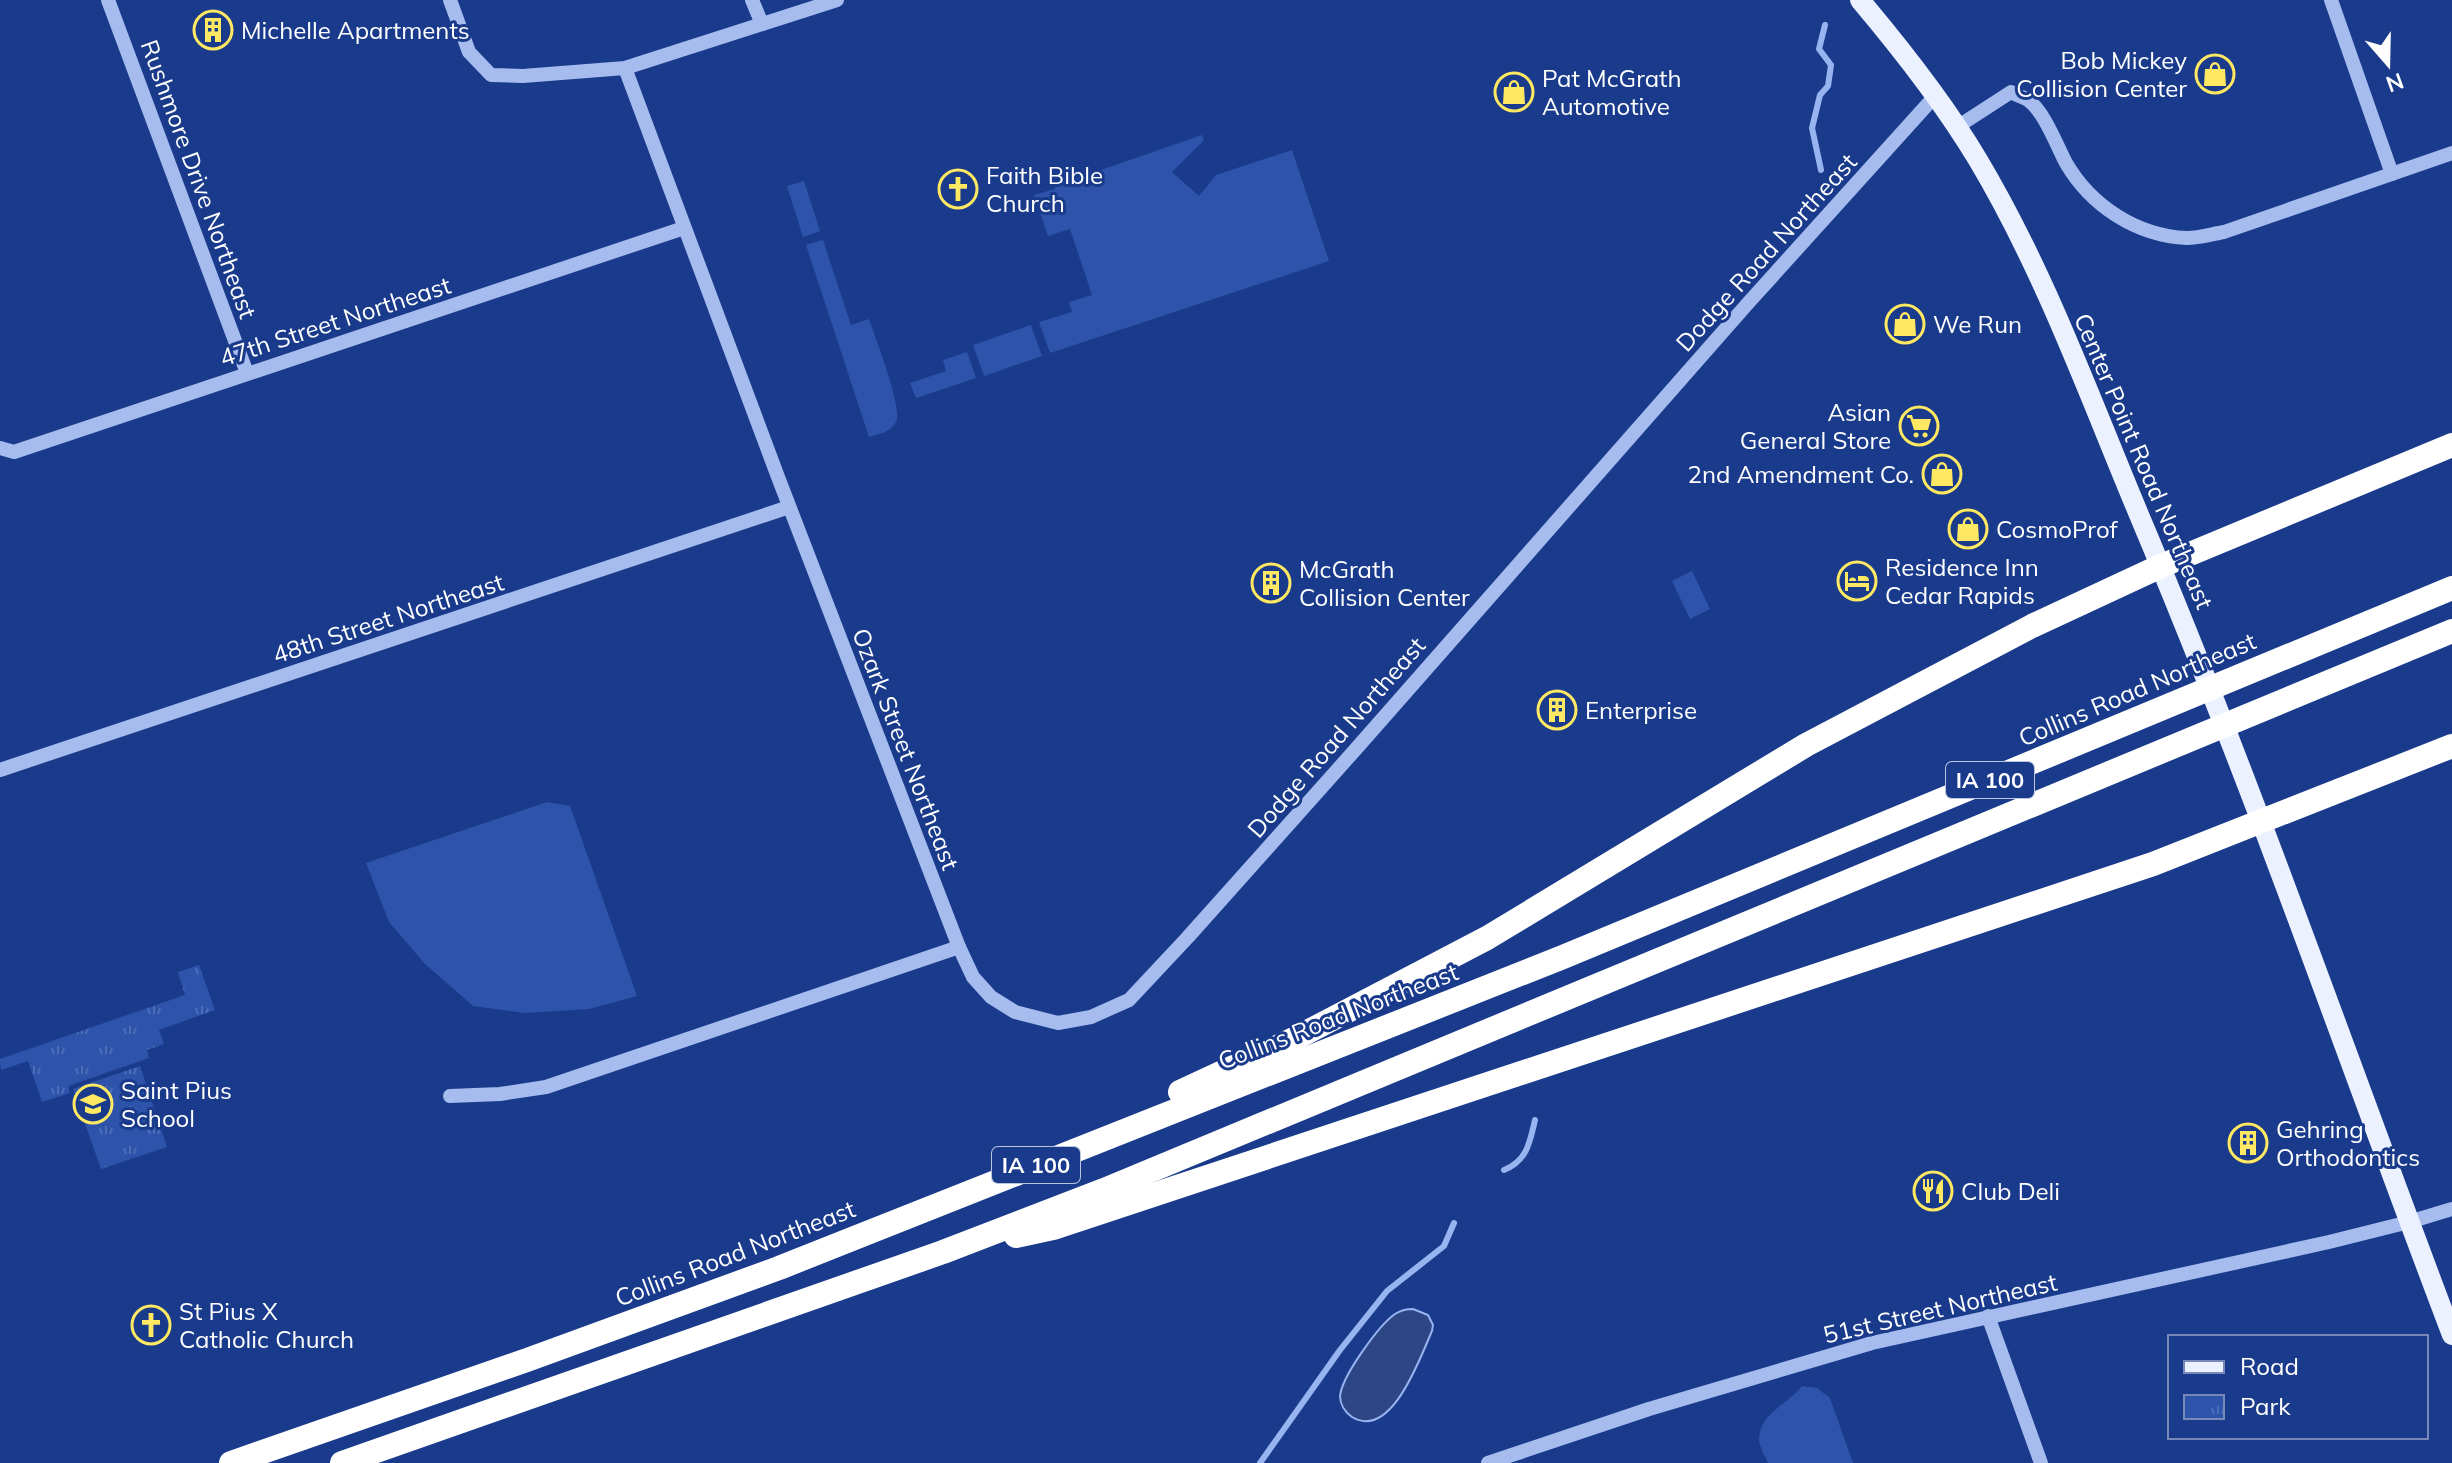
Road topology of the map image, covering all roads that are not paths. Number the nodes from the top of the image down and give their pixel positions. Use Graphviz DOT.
graph roads {
  1 [pos="108,0"];
  2 [pos="450,0"];
  3 [pos="752,0"];
  4 [pos="837,0"];
  5 [pos="1860,0"];
  6 [pos="2331,0"];
  7 [pos="762,24"];
  8 [pos="625,68"];
  9 [pos="1936,95"];
  10 [pos="1957,127"];
  11 [pos="2452,153"];
  12 [pos="2392,174"];
  13 [pos="684,228"];
  14 [pos="247,373"];
  15 [pos="2452,445"];
  16 [pos="0,448"];
  17 [pos="789,507"];
  18 [pos="2161,566"];
  19 [pos="2452,588"];
  20 [pos="2452,631"];
  21 [pos="2452,746"];
  22 [pos="0,770"];
  23 [pos="2262,820"];
  24 [pos="959,947"];
  25 [pos="450,1096"];
  26 [pos="2452,1209"];
  27 [pos="2409,1222"];
  28 [pos="943,1252"];
  29 [pos="779,1268"];
  30 [pos="1988,1316"];
  31 [pos="2452,1335"];
  32 [pos="231,1463"];
  33 [pos="342,1463"];
  34 [pos="1488,1463"];
  35 [pos="2041,1463"];
  1 -- 14 [label="street, Rushmore Drive Northeast"];
  2 -- 8 [label="street"];
  3 -- 7 [label="street"];
  4 -- 7 [label="street"];
  5 -- 9 [label="main road, Center Point Road Northeast"];
  6 -- 12 [label="street"];
  7 -- 8 [label="street"];
  8 -- 13 [label="street, Ozark Street Northeast"];
  9 -- 10 [label="main road, Center Point Road Northeast"];
  9 -- 24 [label="street, Dodge Road Northeast"];
  10 -- 12 [label="street"];
  10 -- 18 [label="main road, Center Point Road Northeast"];
  11 -- 12 [label="street"];
  13 -- 14 [label="street, 47th Street Northeast"];
  13 -- 17 [label="street, Ozark Street Northeast"];
  14 -- 16 [label="street, 47th Street Northeast"];
  15 -- 18 [label="highway"];
  17 -- 22 [label="street, 48th Street Northeast"];
  17 -- 24 [label="street, Ozark Street Northeast"];
  18 -- 23 [label="main road, Center Point Road Northeast"];
  18 -- 29 [label="highway"];
  19 -- 29 [label="highway, Collins Road Northeast / IA 100"];
  20 -- 28 [label="highway, IA 100"];
  21 -- 23 [label="highway"];
  23 -- 27 [label="main road, Center Point Road Northeast"];
  23 -- 28 [label="highway"];
  24 -- 25 [label="street"];
  26 -- 27 [label="street, 51st Street Northeast"];
  27 -- 30 [label="street, 51st Street Northeast"];
  27 -- 31 [label="main road, Center Point Road Northeast"];
  28 -- 33 [label="highway, IA 100"];
  29 -- 32 [label="highway, Collins Road Northeast / IA 100"];
  30 -- 34 [label="street, 51st Street Northeast"];
  30 -- 35 [label="street"];
}
